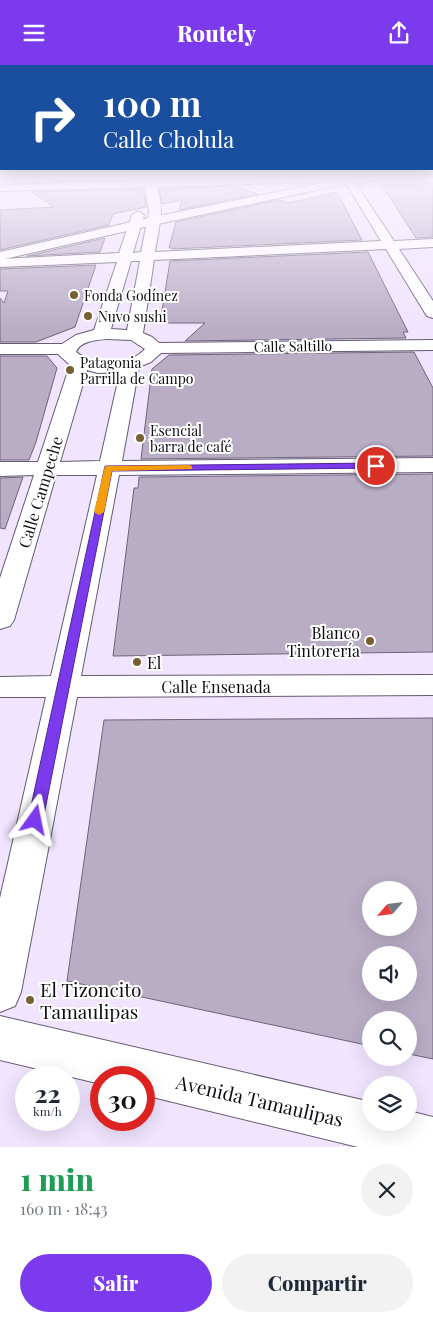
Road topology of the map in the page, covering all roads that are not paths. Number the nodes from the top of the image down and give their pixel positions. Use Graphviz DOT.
graph roads {
  1 [pos="88,228"];
  2 [pos="104,228"];
  3 [pos="133,228"];
  4 [pos="152,228"];
  5 [pos="378,228"];
  6 [pos="433,243"];
  7 [pos="0,244"];
  8 [pos="390,245"];
  9 [pos="0,256"];
  10 [pos="147,256"];
  11 [pos="125,257"];
  12 [pos="0,263"];
  13 [pos="433,313"];
  14 [pos="101,334"];
  15 [pos="433,345"];
  16 [pos="0,349"];
  17 [pos="139,349"];
  18 [pos="74,356"];
  19 [pos="433,465"];
  20 [pos="108,468"];
  21 [pos="0,469"];
  22 [pos="47,469"];
  23 [pos="0,620"];
  24 [pos="433,685"];
  25 [pos="0,687"];
  26 [pos="63,687"];
  27 [pos="0,992"];
  28 [pos="0,1039"];
  29 [pos="433,1141"];
  1 -- 7 [label="street"];
  2 -- 9 [label="street"];
  3 -- 11 [label="street"];
  4 -- 10 [label="street"];
  5 -- 8 [label="street"];
  6 -- 8 [label="street"];
  8 -- 10 [label="street"];
  8 -- 13 [label="street"];
  10 -- 11 [label="street"];
  10 -- 17 [label="street"];
  11 -- 12 [label="street"];
  11 -- 14 [label="street"];
  14 -- 17 [label="street"];
  14 -- 18 [label="street"];
  15 -- 17 [label="street, Calle Saltillo"];
  16 -- 18 [label="street"];
  17 -- 18 [label="street"];
  17 -- 20 [label="street"];
  18 -- 22 [label="street, Calle Campeche"];
  19 -- 20 [label="street"];
  20 -- 22 [label="street"];
  20 -- 26 [label="street"];
  21 -- 22 [label="street"];
  22 -- 23 [label="street, Calle Campeche"];
  24 -- 26 [label="street, Calle Ensenada"];
  25 -- 26 [label="street, Calle Ensenada"];
  26 -- 27 [label="street"];
  28 -- 29 [label="street, Avenida Tamaulipas"];
}
